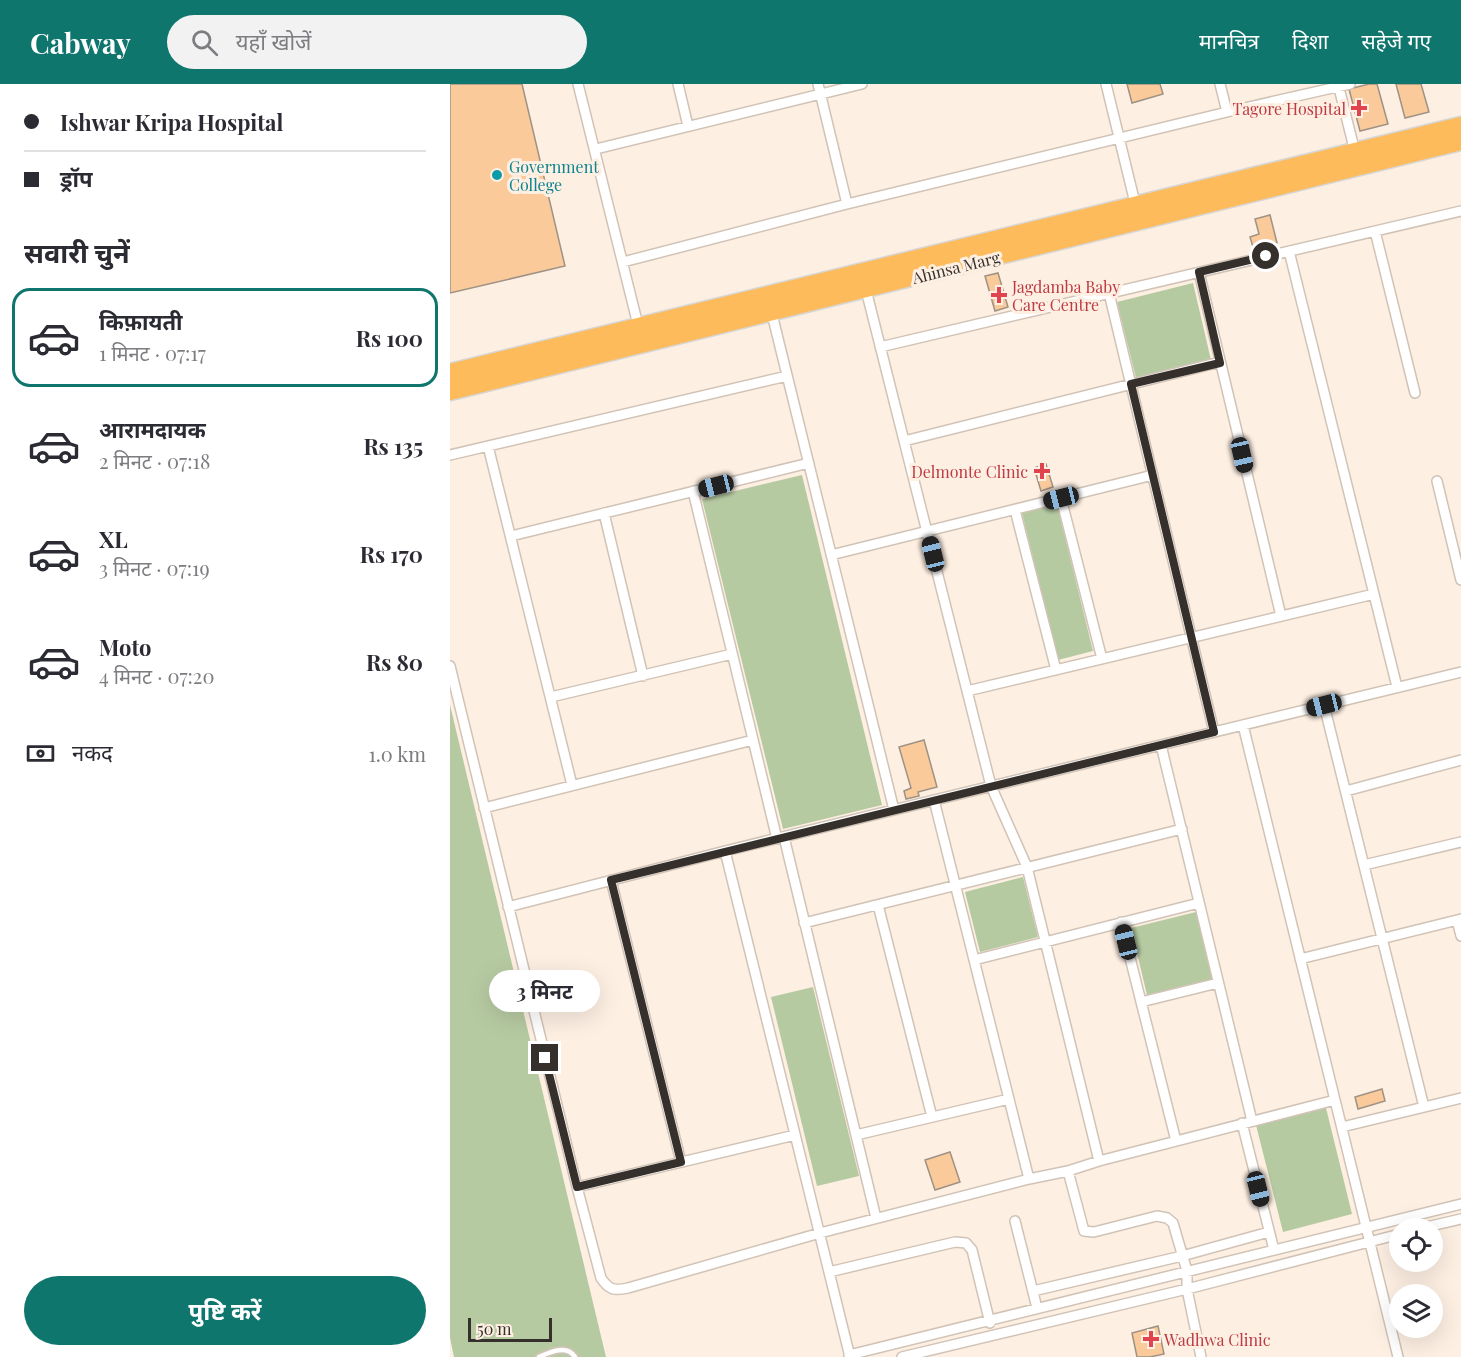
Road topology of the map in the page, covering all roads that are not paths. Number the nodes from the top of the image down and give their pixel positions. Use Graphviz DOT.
graph roads {
  1 [pos="578,84"];
  2 [pos="678,84"];
  3 [pos="862,84"];
  4 [pos="1106,84"];
  5 [pos="1220,84"];
  6 [pos="1350,84"];
  7 [pos="1338,86"];
  8 [pos="820,89"];
  9 [pos="1227,112"];
  10 [pos="688,126"];
  11 [pos="1461,137"];
  12 [pos="1118,138"];
  13 [pos="596,149"];
  14 [pos="1354,152"];
  15 [pos="847,204"];
  16 [pos="1461,211"];
  17 [pos="1138,214"];
  18 [pos="1375,231"];
  19 [pos="1289,251"];
  20 [pos="623,262"];
  21 [pos="1199,272"];
  22 [pos="864,281"];
  23 [pos="1109,293"];
  24 [pos="769,304"];
  25 [pos="638,327"];
  26 [pos="642,345"];
  27 [pos="880,347"];
  28 [pos="1220,363"];
  29 [pos="450,373"];
  30 [pos="787,376"];
  31 [pos="1131,384"];
  32 [pos="450,391"];
  33 [pos="1415,393"];
  34 [pos="904,441"];
  35 [pos="488,446"];
  36 [pos="450,455"];
  37 [pos="808,463"];
  38 [pos="1153,475"];
  39 [pos="1437,481"];
  40 [pos="693,491"];
  41 [pos="1061,498"];
  42 [pos="1015,510"];
  43 [pos="604,513"];
  44 [pos="927,532"];
  45 [pos="511,536"];
  46 [pos="831,555"];
  47 [pos="1461,580"];
  48 [pos="1374,594"];
  49 [pos="1281,616"];
  50 [pos="1191,638"];
  51 [pos="732,654"];
  52 [pos="1102,659"];
  53 [pos="450,666"];
  54 [pos="1056,670"];
  55 [pos="1461,672"];
  56 [pos="643,676"];
  57 [pos="1397,687"];
  58 [pos="967,691"];
  59 [pos="550,698"];
  60 [pos="1324,705"];
  61 [pos="1243,725"];
  62 [pos="1214,732"];
  63 [pos="753,740"];
  64 [pos="1161,745"];
  65 [pos="1461,760"];
  66 [pos="572,785"];
  67 [pos="991,786"];
  68 [pos="1346,791"];
  69 [pos="934,800"];
  70 [pos="484,808"];
  71 [pos="894,810"];
  72 [pos="1182,829"];
  73 [pos="780,838"];
  74 [pos="1461,842"];
  75 [pos="725,851"];
  76 [pos="1364,865"];
  77 [pos="1027,867"];
  78 [pos="611,880"];
  79 [pos="955,885"];
  80 [pos="1199,903"];
  81 [pos="878,905"];
  82 [pos="508,907"];
  83 [pos="1459,919"];
  84 [pos="1121,922"];
  85 [pos="804,923"];
  86 [pos="1461,936"];
  87 [pos="1382,938"];
  88 [pos="1046,942"];
  89 [pos="1300,958"];
  90 [pos="974,960"];
  91 [pos="1218,983"];
  92 [pos="1141,1002"];
  93 [pos="1461,1098"];
  94 [pos="1009,1099"];
  95 [pos="1335,1100"];
  96 [pos="1424,1107"];
  97 [pos="932,1117"];
  98 [pos="1247,1122"];
  99 [pos="1342,1127"];
  100 [pos="795,1135"];
  101 [pos="856,1135"];
  102 [pos="1176,1141"];
  103 [pos="1099,1161"];
  104 [pos="681,1162"];
  105 [pos="1068,1171"];
  106 [pos="1029,1179"];
  107 [pos="577,1187"];
  108 [pos="1461,1204"];
  109 [pos="876,1218"];
  110 [pos="1461,1219"];
  111 [pos="1015,1221"];
  112 [pos="1443,1223"];
  113 [pos="1366,1227"];
  114 [pos="1269,1232"];
  115 [pos="819,1233"];
  116 [pos="1389,1237"];
  117 [pos="1370,1241"];
  118 [pos="1274,1250"];
  119 [pos="1182,1256"];
  120 [pos="1186,1271"];
  121 [pos="829,1272"];
  122 [pos="1187,1289"];
  123 [pos="1033,1291"];
  124 [pos="1037,1308"];
  125 [pos="989,1320"];
  126 [pos="993,1334"];
  127 [pos="850,1356"];
  128 [pos="539,1357"];
  129 [pos="575,1357"];
  130 [pos="902,1357"];
  131 [pos="1201,1357"];
  132 [pos="1398,1357"];
  1 -- 13 [label="street"];
  2 -- 10 [label="street"];
  3 -- 8 [label="street"];
  4 -- 12 [label="street"];
  5 -- 9 [label="street"];
  6 -- 7 [label="street"];
  7 -- 9 [label="street"];
  7 -- 14 [label="street"];
  8 -- 10 [label="street"];
  8 -- 15 [label="street"];
  9 -- 12 [label="street"];
  10 -- 13 [label="street"];
  11 -- 14 [label="highway, Ahinsa Marg"];
  11 -- 17 [label="highway, Ahinsa Marg"];
  12 -- 15 [label="street"];
  12 -- 17 [label="street"];
  13 -- 20 [label="street"];
  14 -- 17 [label="highway, Ahinsa Marg"];
  15 -- 20 [label="street"];
  16 -- 18 [label="street"];
  17 -- 22 [label="highway, Ahinsa Marg"];
  18 -- 19 [label="street"];
  18 -- 33 [label="street"];
  19 -- 21 [label="street"];
  19 -- 48 [label="street"];
  20 -- 25 [label="street"];
  21 -- 23 [label="street"];
  21 -- 28 [label="street"];
  22 -- 24 [label="highway, Ahinsa Marg"];
  22 -- 27 [label="street"];
  23 -- 27 [label="street"];
  23 -- 31 [label="street"];
  24 -- 25 [label="highway, Ahinsa Marg"];
  24 -- 26 [label="highway, Ahinsa Marg"];
  24 -- 30 [label="street"];
  25 -- 26 [label="street"];
  25 -- 29 [label="highway, Ahinsa Marg"];
  26 -- 32 [label="highway, Ahinsa Marg"];
  27 -- 34 [label="street"];
  28 -- 31 [label="street"];
  28 -- 49 [label="street"];
  30 -- 35 [label="street"];
  30 -- 37 [label="street"];
  31 -- 34 [label="street"];
  31 -- 38 [label="street"];
  34 -- 44 [label="street"];
  35 -- 36 [label="street"];
  35 -- 45 [label="street"];
  37 -- 40 [label="street"];
  37 -- 46 [label="street"];
  38 -- 41 [label="street"];
  38 -- 50 [label="street"];
  39 -- 47 [label="street"];
  40 -- 43 [label="street"];
  40 -- 51 [label="street"];
  41 -- 42 [label="street"];
  41 -- 52 [label="street"];
  42 -- 44 [label="street"];
  42 -- 54 [label="street"];
  43 -- 45 [label="street"];
  43 -- 56 [label="street"];
  44 -- 46 [label="street"];
  44 -- 58 [label="street"];
  45 -- 59 [label="street"];
  46 -- 71 [label="street"];
  48 -- 49 [label="street"];
  48 -- 57 [label="street"];
  49 -- 50 [label="street"];
  50 -- 52 [label="street"];
  50 -- 62 [label="street"];
  51 -- 56 [label="street"];
  51 -- 63 [label="street"];
  52 -- 54 [label="street"];
  53 -- 70 [label="street"];
  54 -- 58 [label="street"];
  55 -- 57 [label="street"];
  56 -- 59 [label="street"];
  57 -- 60 [label="street"];
  58 -- 67 [label="street"];
  59 -- 66 [label="street"];
  60 -- 61 [label="street"];
  60 -- 68 [label="street"];
  61 -- 62 [label="street"];
  61 -- 89 [label="street"];
  62 -- 64 [label="street"];
  63 -- 66 [label="street"];
  63 -- 73 [label="street"];
  64 -- 67 [label="street"];
  64 -- 72 [label="street"];
  65 -- 68 [label="street"];
  66 -- 70 [label="street"];
  67 -- 69 [label="street"];
  67 -- 77 [label="street"];
  68 -- 76 [label="street"];
  69 -- 71 [label="street"];
  69 -- 79 [label="street"];
  70 -- 82 [label="street"];
  71 -- 73 [label="street"];
  72 -- 77 [label="street"];
  72 -- 80 [label="street"];
  73 -- 75 [label="street"];
  73 -- 85 [label="street"];
  74 -- 76 [label="street"];
  75 -- 78 [label="street"];
  75 -- 100 [label="street"];
  76 -- 87 [label="street"];
  77 -- 79 [label="street"];
  77 -- 88 [label="street"];
  78 -- 82 [label="street"];
  78 -- 104 [label="street"];
  79 -- 81 [label="street"];
  79 -- 90 [label="street"];
  80 -- 84 [label="street"];
  80 -- 91 [label="street"];
  81 -- 85 [label="street"];
  81 -- 97 [label="street"];
  82 -- 107 [label="street"];
  83 -- 86 [label="street"];
  83 -- 87 [label="street"];
  84 -- 88 [label="street"];
  84 -- 92 [label="street"];
  85 -- 101 [label="street"];
  87 -- 89 [label="street"];
  87 -- 96 [label="street"];
  88 -- 90 [label="street"];
  88 -- 103 [label="street"];
  89 -- 95 [label="street"];
  90 -- 94 [label="street"];
  91 -- 92 [label="street"];
  91 -- 98 [label="street"];
  92 -- 102 [label="street"];
  93 -- 96 [label="street"];
  94 -- 97 [label="street"];
  94 -- 106 [label="street"];
  95 -- 98 [label="street"];
  95 -- 99 [label="street"];
  96 -- 99 [label="street"];
  97 -- 101 [label="street"];
  98 -- 102 [label="street"];
  98 -- 114 [label="street"];
  99 -- 113 [label="street"];
  100 -- 104 [label="street"];
  100 -- 115 [label="street"];
  101 -- 109 [label="street"];
  102 -- 103 [label="street"];
  103 -- 105 [label="street"];
  104 -- 107 [label="street"];
  105 -- 106 [label="street"];
  105 -- 119 [label="street"];
  106 -- 109 [label="street"];
  107 -- 115 [label="street"];
  108 -- 113 [label="street"];
  109 -- 115 [label="street"];
  110 -- 112 [label="street"];
  111 -- 123 [label="street"];
  113 -- 117 [label="street"];
  113 -- 118 [label="street"];
  114 -- 118 [label="street"];
  114 -- 119 [label="street"];
  115 -- 121 [label="street"];
  116 -- 117 [label="street"];
  117 -- 122 [label="street"];
  117 -- 132 [label="street"];
  118 -- 120 [label="street"];
  119 -- 120 [label="street"];
  119 -- 123 [label="street"];
  120 -- 122 [label="street"];
  120 -- 124 [label="street"];
  121 -- 125 [label="street"];
  121 -- 127 [label="street"];
  122 -- 126 [label="street"];
  122 -- 131 [label="street"];
  123 -- 124 [label="street"];
  124 -- 125 [label="street"];
  125 -- 126 [label="street"];
  125 -- 127 [label="street"];
  126 -- 130 [label="street"];
  128 -- 129 [label="lane"];
}
